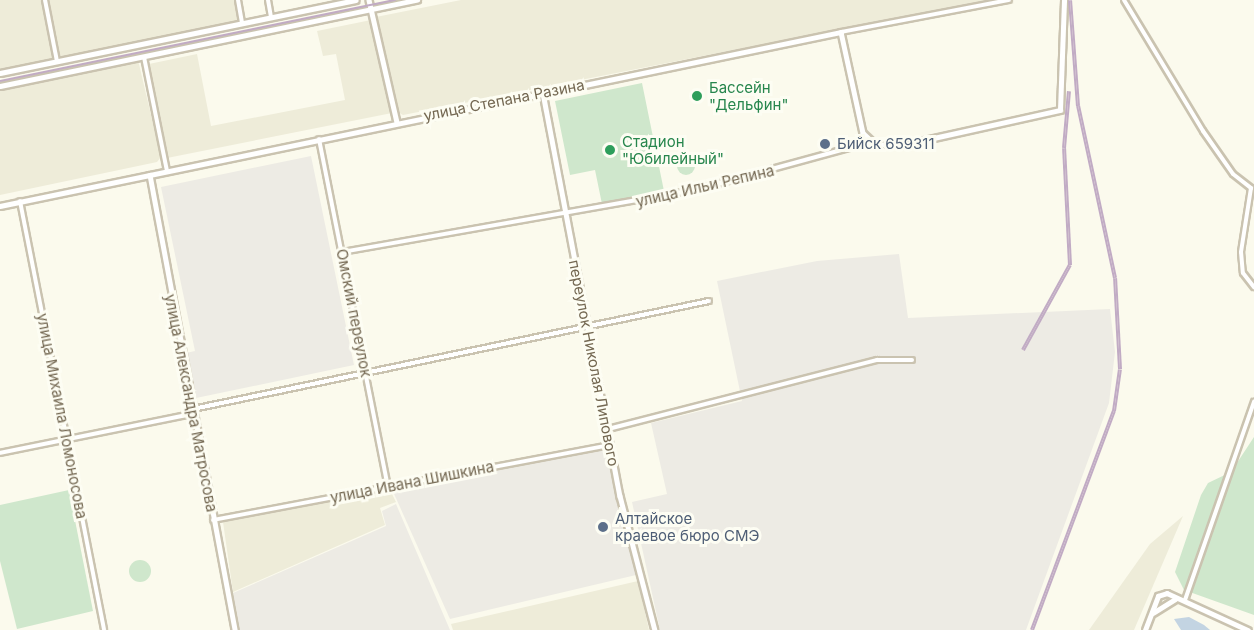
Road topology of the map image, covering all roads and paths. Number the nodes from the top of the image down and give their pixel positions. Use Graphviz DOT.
graph roads {
  1 [pos="45,0"];
  2 [pos="238,0"];
  3 [pos="268,0"];
  4 [pos="356,0"];
  5 [pos="369,0"];
  6 [pos="417,0"];
  7 [pos="1009,0"];
  8 [pos="1064,0"];
  9 [pos="1124,0"];
  10 [pos="372,9"];
  11 [pos="271,17"];
  12 [pos="242,23"];
  13 [pos="841,32"];
  14 [pos="144,57"];
  15 [pos="57,61"];
  16 [pos="0,73"];
  17 [pos="60,74"];
  18 [pos="0,86"];
  19 [pos="543,93"];
  20 [pos="397,122"];
  21 [pos="319,139"];
  22 [pos="870,142"];
  23 [pos="167,171"];
  24 [pos="150,174"];
  25 [pos="1252,188"];
  26 [pos="20,201"];
  27 [pos="0,206"];
  28 [pos="565,215"];
  29 [pos="342,252"];
  30 [pos="1254,287"];
  31 [pos="709,301"];
  32 [pos="587,326"];
  33 [pos="912,360"];
  34 [pos="366,372"];
  35 [pos="1254,402"];
  36 [pos="192,412"];
  37 [pos="608,429"];
  38 [pos="66,440"];
  39 [pos="610,445"];
  40 [pos="0,453"];
  41 [pos="388,487"];
  42 [pos="213,520"];
  43 [pos="1185,600"];
  44 [pos="104,630"];
  45 [pos="235,630"];
  46 [pos="655,630"];
  47 [pos="1144,630"];
  48 [pos="1248,630"];
  1 -- 15 [label="street"];
  2 -- 12 [label="street"];
  3 -- 11 [label="street"];
  4 -- 11 [label="main road"];
  5 -- 10 [label="street"];
  6 -- 10 [label="main road"];
  7 -- 13 [label="street, улица Степана Разина"];
  8 -- 22 [label="street, улица Ильи Репина"];
  9 -- 25 [label="street"];
  10 -- 14 [label="main road"];
  10 -- 20 [label="street"];
  11 -- 12 [label="main road"];
  12 -- 15 [label="main road"];
  13 -- 19 [label="street, улица Степана Разина"];
  13 -- 22 [label="street"];
  14 -- 17 [label="main road"];
  14 -- 23 [label="street"];
  15 -- 16 [label="main road"];
  15 -- 17 [label="main road"];
  17 -- 18 [label="main road"];
  19 -- 20 [label="street, улица Степана Разина"];
  19 -- 28 [label="street, переулок Николая Липового"];
  20 -- 21 [label="street, улица Степана Разина"];
  21 -- 23 [label="street, улица Степана Разина"];
  21 -- 29 [label="street, Омский переулок"];
  22 -- 28 [label="street, улица Ильи Репина"];
  23 -- 24 [label="street, улица Степана Разина"];
  24 -- 26 [label="street, улица Степана Разина"];
  24 -- 36 [label="street, улица Александра Матросова"];
  25 -- 30 [label="street"];
  26 -- 27 [label="street, улица Степана Разина"];
  26 -- 38 [label="street, улица Михаила Ломоносова"];
  28 -- 29 [label="street, улица Ильи Репина"];
  28 -- 32 [label="street, переулок Николая Липового"];
  29 -- 34 [label="street, Омский переулок"];
  31 -- 32 [label="street"];
  32 -- 34 [label="street"];
  32 -- 37 [label="street, переулок Николая Липового"];
  33 -- 37 [label="street"];
  34 -- 36 [label="street"];
  34 -- 41 [label="street, Омский переулок"];
  35 -- 43 [label="street"];
  36 -- 38 [label="street"];
  36 -- 42 [label="street, улица Александра Матросова"];
  37 -- 39 [label="street, переулок Николая Липового"];
  38 -- 40 [label="street"];
  38 -- 44 [label="street, улица Михаила Ломоносова"];
  39 -- 41 [label="street, улица Ивана Шишкина"];
  39 -- 46 [label="street, переулок Николая Липового"];
  41 -- 42 [label="street, улица Ивана Шишкина"];
  42 -- 45 [label="street, улица Александра Матросова"];
  43 -- 47 [label="street"];
  43 -- 48 [label="street"];
}
